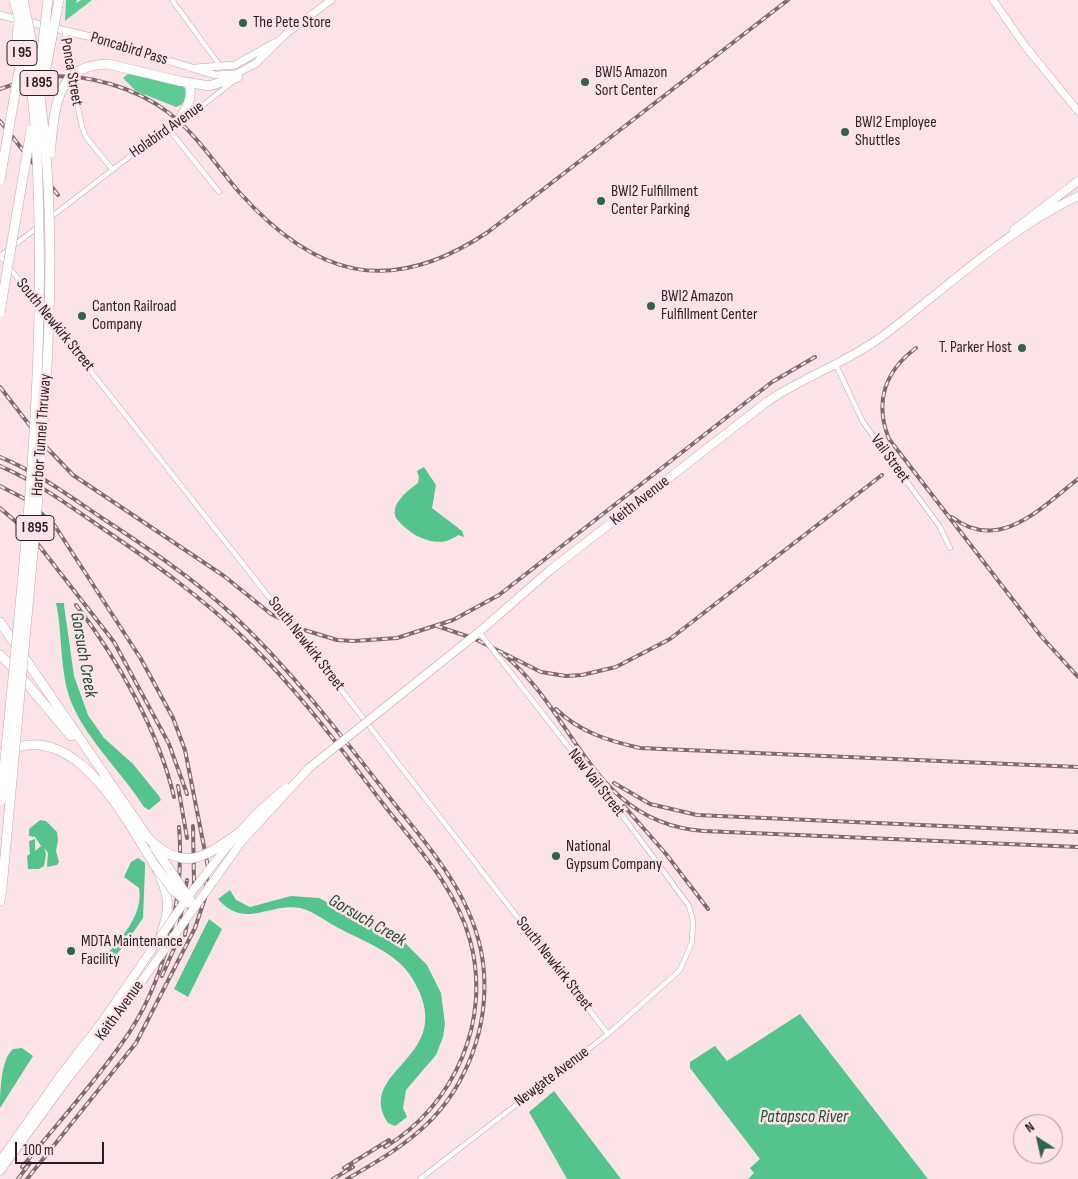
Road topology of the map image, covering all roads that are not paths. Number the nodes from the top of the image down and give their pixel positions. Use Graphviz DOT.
graph roads {
  1 [pos="14,0"];
  2 [pos="19,0"];
  3 [pos="23,0"];
  4 [pos="30,0"];
  5 [pos="48,0"];
  6 [pos="59,0"];
  7 [pos="172,0"];
  8 [pos="331,0"];
  9 [pos="993,0"];
  10 [pos="0,15"];
  11 [pos="65,30"];
  12 [pos="286,34"];
  13 [pos="258,62"];
  14 [pos="193,68"];
  15 [pos="221,68"];
  16 [pos="238,77"];
  17 [pos="189,84"];
  18 [pos="13,106"];
  19 [pos="1078,111"];
  20 [pos="180,118"];
  21 [pos="32,126"];
  22 [pos="167,127"];
  23 [pos="48,168"];
  24 [pos="112,169"];
  25 [pos="0,180"];
  26 [pos="1078,180"];
  27 [pos="219,192"];
  28 [pos="1078,196"];
  29 [pos="1000,244"];
  30 [pos="0,256"];
  31 [pos="0,312"];
  32 [pos="836,365"];
  33 [pos="950,548"];
  34 [pos="0,622"];
  35 [pos="478,632"];
  36 [pos="458,651"];
  37 [pos="0,655"];
  38 [pos="367,723"];
  39 [pos="0,754"];
  40 [pos="102,772"];
  41 [pos="296,781"];
  42 [pos="0,800"];
  43 [pos="0,805"];
  44 [pos="240,833"];
  45 [pos="148,838"];
  46 [pos="156,867"];
  47 [pos="187,899"];
  48 [pos="0,902"];
  49 [pos="194,906"];
  50 [pos="161,935"];
  51 [pos="680,970"];
  52 [pos="608,1034"];
  53 [pos="63,1079"];
  54 [pos="0,1160"];
  55 [pos="0,1171"];
  56 [pos="420,1179"];
  1 -- 42 [label="highway, Harbor Tunnel Thruway / I 895, bridge"];
  2 -- 18 [label="highway, bridge"];
  3 -- 23 [label="highway, Harbor Tunnel Thruway / I 895, bridge"];
  4 -- 18 [label="highway, I 95, bridge"];
  5 -- 21 [label="highway, I 95, bridge"];
  6 -- 21 [label="highway, bridge"];
  7 -- 15 [label="street"];
  8 -- 12 [label="main road, Holabird Avenue"];
  9 -- 19 [label="main road"];
  10 -- 11 [label="main road, Ponca Street"];
  11 -- 14 [label="main road, Poncabird Pass"];
  11 -- 24 [label="street, Ponca Street"];
  12 -- 13 [label="main road, Holabird Avenue"];
  12 -- 15 [label="main road, Poncabird Pass"];
  13 -- 14 [label="main road, Poncabird Pass"];
  13 -- 16 [label="main road, Holabird Avenue"];
  14 -- 15 [label="main road, Poncabird Pass"];
  16 -- 17 [label="highway"];
  16 -- 20 [label="street, Holabird Avenue"];
  17 -- 20 [label="highway"];
  17 -- 23 [label="highway, bridge"];
  18 -- 25 [label="highway, I 95, bridge"];
  20 -- 22 [label="street, Holabird Avenue"];
  21 -- 31 [label="highway, I 95, bridge"];
  22 -- 24 [label="street, Holabird Avenue"];
  22 -- 27 [label="street"];
  23 -- 48 [label="highway, Harbor Tunnel Thruway / I 895, bridge"];
  24 -- 30 [label="street, Holabird Avenue"];
  26 -- 29 [label="main road, Keith Avenue"];
  28 -- 29 [label="main road, Keith Avenue"];
  29 -- 32 [label="main road, Keith Avenue"];
  30 -- 38 [label="street, South Newkirk Street"];
  32 -- 33 [label="street, Vail Street"];
  32 -- 35 [label="main road, Keith Avenue"];
  34 -- 40 [label="highway, bridge"];
  35 -- 41 [label="main road, Keith Avenue, bridge"];
  35 -- 51 [label="street, New Vail Street, bridge"];
  36 -- 38 [label="street"];
  37 -- 40 [label="highway, bridge"];
  38 -- 52 [label="street, South Newkirk Street"];
  39 -- 46 [label="highway, bridge"];
  40 -- 45 [label="highway"];
  41 -- 44 [label="main road, Keith Avenue, bridge"];
  41 -- 49 [label="main road, Keith Avenue, bridge"];
  42 -- 43 [label="highway, Harbor Tunnel Thruway / I 895, bridge"];
  44 -- 45 [label="highway, bridge"];
  44 -- 47 [label="main road, Keith Avenue, bridge"];
  45 -- 47 [label="highway, bridge"];
  46 -- 47 [label="highway, bridge"];
  46 -- 50 [label="highway, bridge"];
  47 -- 49 [label="highway, bridge"];
  47 -- 50 [label="main road, Keith Avenue, bridge"];
  49 -- 53 [label="main road, Keith Avenue, bridge"];
  50 -- 53 [label="main road, Keith Avenue, bridge"];
  51 -- 52 [label="street, Newgate Avenue"];
  52 -- 56 [label="street, Newgate Avenue"];
  53 -- 54 [label="main road, Keith Avenue"];
  53 -- 55 [label="main road, Keith Avenue"];
}
